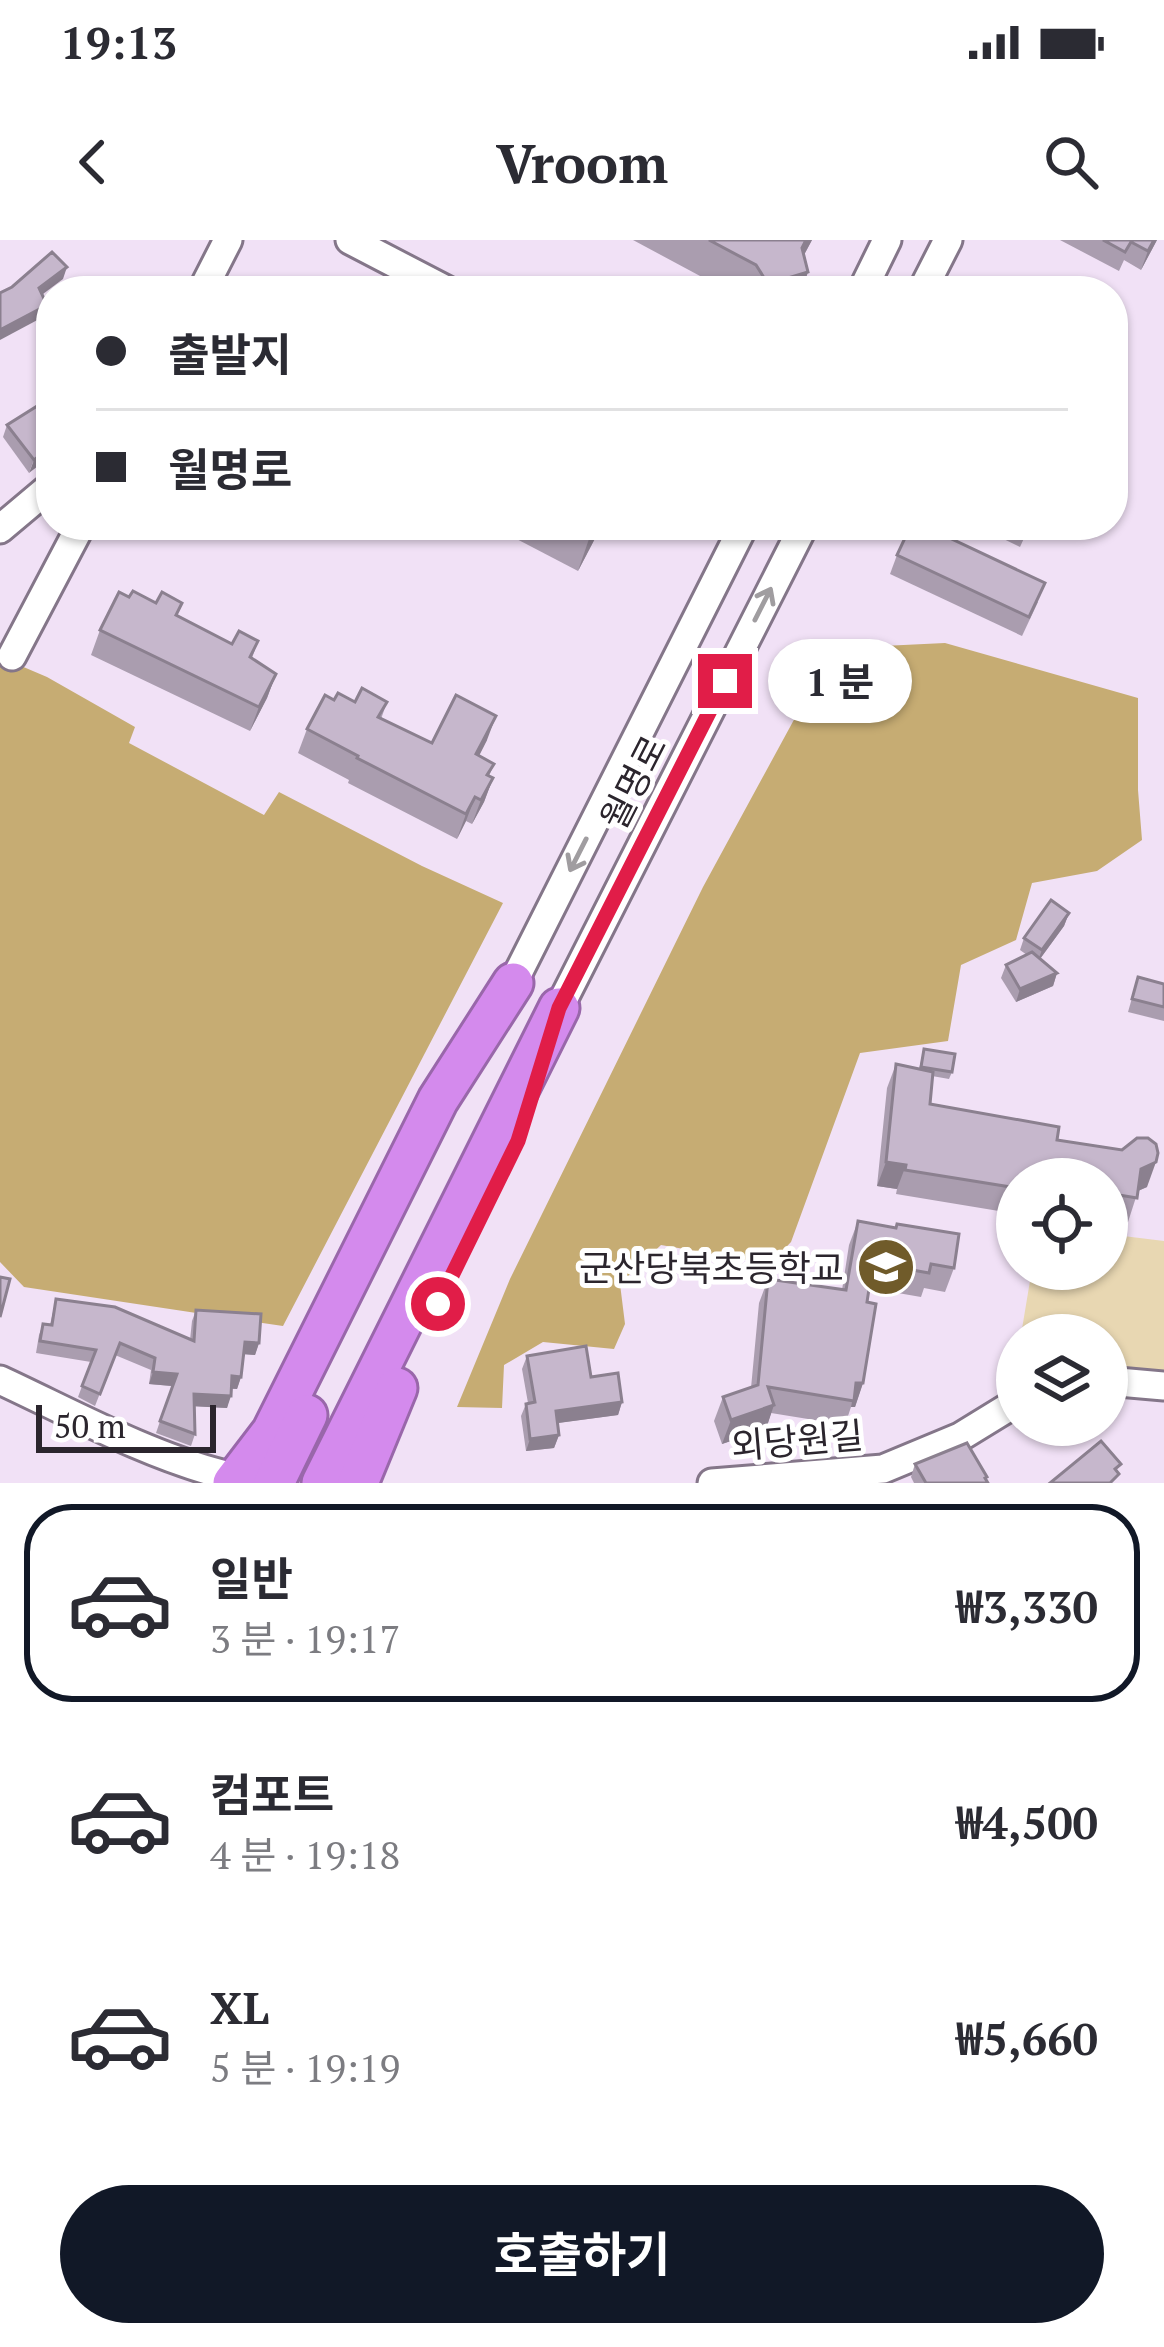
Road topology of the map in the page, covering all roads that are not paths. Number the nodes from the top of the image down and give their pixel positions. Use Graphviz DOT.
graph roads {
  1 [pos="228,240"];
  2 [pos="350,240"];
  3 [pos="887,240"];
  4 [pos="948,240"];
  5 [pos="210,276"];
  6 [pos="419,276"];
  7 [pos="869,276"];
  8 [pos="930,276"];
  9 [pos="36,499"];
  10 [pos="0,529"];
  11 [pos="73,540"];
  12 [pos="736,540"];
  13 [pos="796,540"];
  14 [pos="12,656"];
  15 [pos="514,983"];
  16 [pos="559,1008"];
  17 [pos="0,1380"];
  18 [pos="1128,1383"];
  19 [pos="1164,1386"];
  20 [pos="996,1415"];
  21 [pos="227,1478"];
  22 [pos="794,1479"];
  23 [pos="274,1483"];
  24 [pos="322,1483"];
  25 [pos="358,1483"];
  26 [pos="712,1483"];
  1 -- 5 [label="street"];
  2 -- 6 [label="street"];
  3 -- 7 [label="street"];
  4 -- 8 [label="street"];
  9 -- 10 [label="street"];
  11 -- 14 [label="street"];
  12 -- 15 [label="street, 월명로, one-way"];
  16 -- 13 [label="street, 월명로, one-way"];
  15 -- 21 [label="highway"];
  15 -- 23 [label="highway"];
  16 -- 24 [label="highway"];
  16 -- 25 [label="highway"];
  17 -- 21 [label="street"];
  18 -- 19 [label="street"];
  20 -- 22 [label="street, 외당원길"];
  22 -- 26 [label="street, 외당원길"];
}
